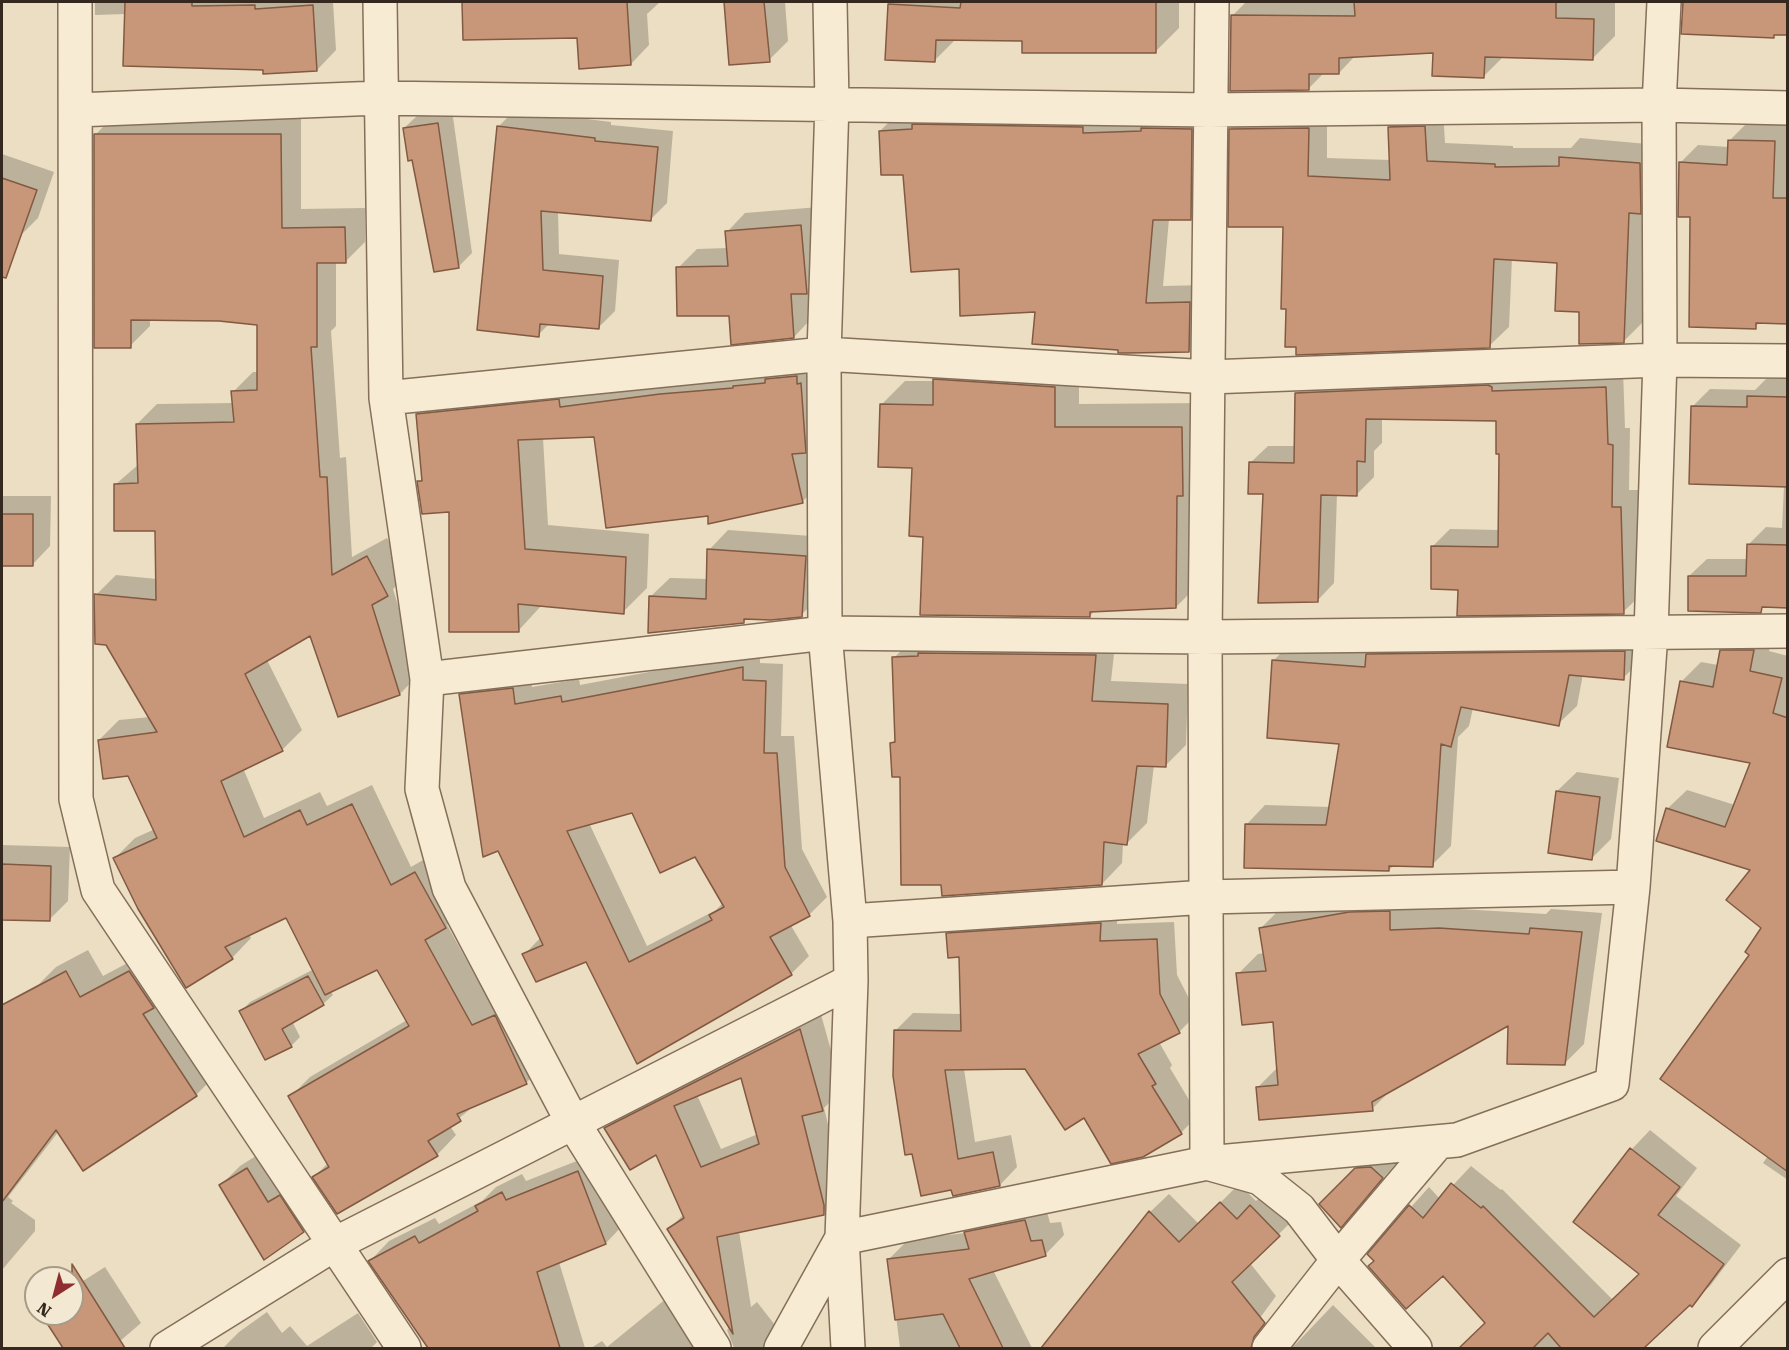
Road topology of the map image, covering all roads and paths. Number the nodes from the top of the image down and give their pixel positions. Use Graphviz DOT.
graph roads {
  1 [pos="75,2"];
  2 [pos="380,2"];
  3 [pos="830,2"];
  4 [pos="1212,2"];
  5 [pos="1664,2"];
  6 [pos="380,98"];
  7 [pos="832,103"];
  8 [pos="1659,105"];
  9 [pos="1788,108"];
  10 [pos="76,110"];
  11 [pos="1209,110"];
  12 [pos="824,354"];
  13 [pos="1660,360"];
  14 [pos="1788,361"];
  15 [pos="1209,378"];
  16 [pos="386,398"];
  17 [pos="1788,632"];
  18 [pos="825,633"];
  19 [pos="1651,633"];
  20 [pos="1205,637"];
  21 [pos="427,679"];
  22 [pos="1633,887"];
  23 [pos="1206,897"];
  24 [pos="850,921"];
  25 [pos="851,981"];
  26 [pos="572,1120"];
  27 [pos="1438,1142"];
  28 [pos="1207,1163"];
  29 [pos="842,1238"];
  30 [pos="333,1245"];
  31 [pos="1338,1260"];
  32 [pos="1788,1275"];
  33 [pos="167,1348"];
  34 [pos="404,1348"];
  35 [pos="714,1348"];
  36 [pos="781,1348"];
  37 [pos="848,1348"];
  38 [pos="1269,1348"];
  39 [pos="1415,1348"];
  40 [pos="1715,1348"];
  1 -- 10 [label="street"];
  2 -- 6 [label="street"];
  3 -- 7 [label="street"];
  4 -- 11 [label="street"];
  5 -- 8 [label="street"];
  6 -- 7 [label="street"];
  6 -- 10 [label="street"];
  6 -- 16 [label="street"];
  7 -- 11 [label="street"];
  7 -- 12 [label="street"];
  8 -- 9 [label="street"];
  8 -- 11 [label="street"];
  8 -- 13 [label="street"];
  10 -- 30 [label="street"];
  11 -- 15 [label="street"];
  12 -- 15 [label="street"];
  12 -- 16 [label="street"];
  12 -- 18 [label="street"];
  13 -- 14 [label="street"];
  13 -- 15 [label="street"];
  13 -- 19 [label="street"];
  15 -- 20 [label="street"];
  16 -- 21 [label="street"];
  17 -- 19 [label="street"];
  18 -- 20 [label="street"];
  18 -- 21 [label="street"];
  18 -- 24 [label="street"];
  19 -- 20 [label="street"];
  19 -- 22 [label="street"];
  20 -- 23 [label="street"];
  21 -- 26 [label="street"];
  22 -- 23 [label="street"];
  22 -- 27 [label="street"];
  23 -- 24 [label="street"];
  23 -- 28 [label="street"];
  24 -- 25 [label="street"];
  25 -- 26 [label="street"];
  25 -- 29 [label="street"];
  26 -- 30 [label="street"];
  26 -- 35 [label="street"];
  27 -- 28 [label="street"];
  27 -- 31 [label="street"];
  28 -- 29 [label="street"];
  28 -- 31 [label="street"];
  29 -- 36 [label="street"];
  29 -- 37 [label="street"];
  30 -- 33 [label="street"];
  30 -- 34 [label="street"];
  31 -- 38 [label="street"];
  31 -- 39 [label="street"];
  32 -- 40 [label="street"];
}
